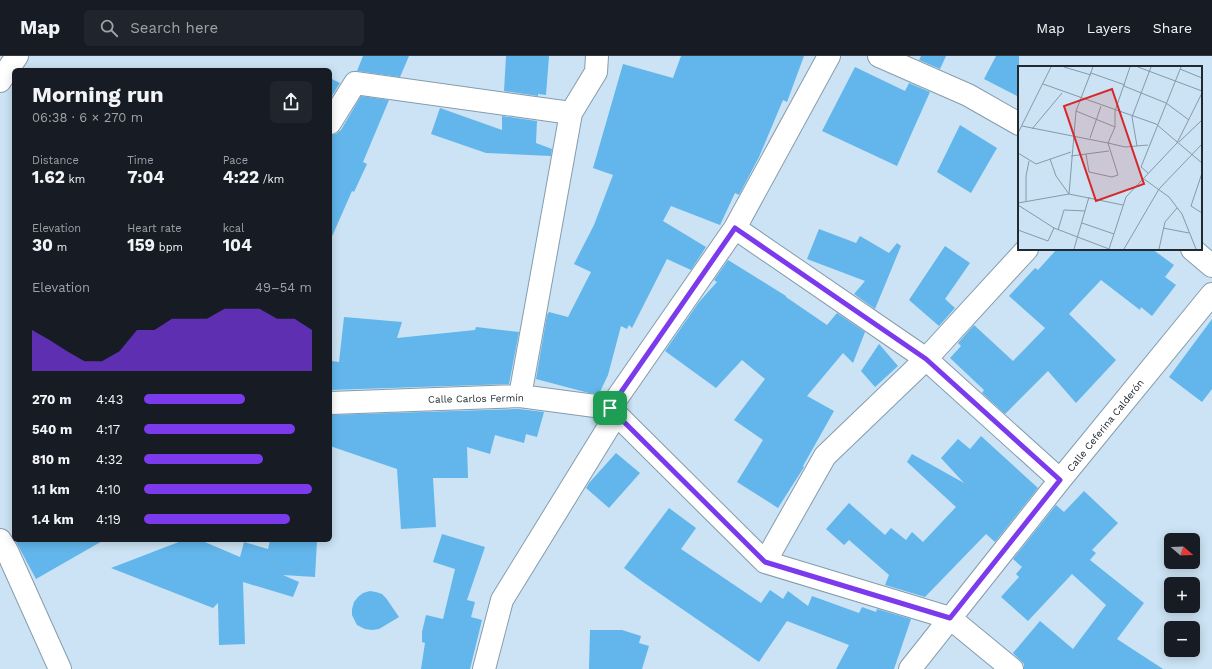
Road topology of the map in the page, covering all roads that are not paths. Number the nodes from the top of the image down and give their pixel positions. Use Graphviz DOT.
graph roads {
  1 [pos="17,56"];
  2 [pos="597,56"];
  3 [pos="829,56"];
  4 [pos="879,56"];
  5 [pos="0,81"];
  6 [pos="571,114"];
  7 [pos="332,120"];
  8 [pos="1018,123"];
  9 [pos="735,228"];
  10 [pos="1025,250"];
  11 [pos="1193,250"];
  12 [pos="1212,266"];
  13 [pos="1212,294"];
  14 [pos="926,359"];
  15 [pos="520,396"];
  16 [pos="332,403"];
  17 [pos="613,411"];
  18 [pos="1060,480"];
  19 [pos="0,540"];
  20 [pos="765,562"];
  21 [pos="950,618"];
  22 [pos="60,669"];
  23 [pos="484,669"];
  24 [pos="910,669"];
  25 [pos="1012,669"];
  1 -- 5 [label="street"];
  2 -- 6 [label="street"];
  3 -- 9 [label="street"];
  4 -- 8 [label="street"];
  6 -- 7 [label="street"];
  6 -- 15 [label="street"];
  9 -- 14 [label="street"];
  9 -- 17 [label="street"];
  10 -- 14 [label="street"];
  11 -- 12 [label="street"];
  13 -- 18 [label="street, Calle Ceferina Calderón"];
  14 -- 18 [label="street"];
  14 -- 20 [label="street"];
  15 -- 16 [label="street, Calle Carlos Fermín"];
  15 -- 17 [label="street, Calle Carlos Fermín"];
  17 -- 20 [label="street"];
  17 -- 23 [label="street"];
  18 -- 21 [label="street, Calle Ceferina Calderón"];
  19 -- 22 [label="street"];
  20 -- 21 [label="street"];
  21 -- 24 [label="street, Calle Ceferina Calderón"];
  21 -- 25 [label="street"];
}
